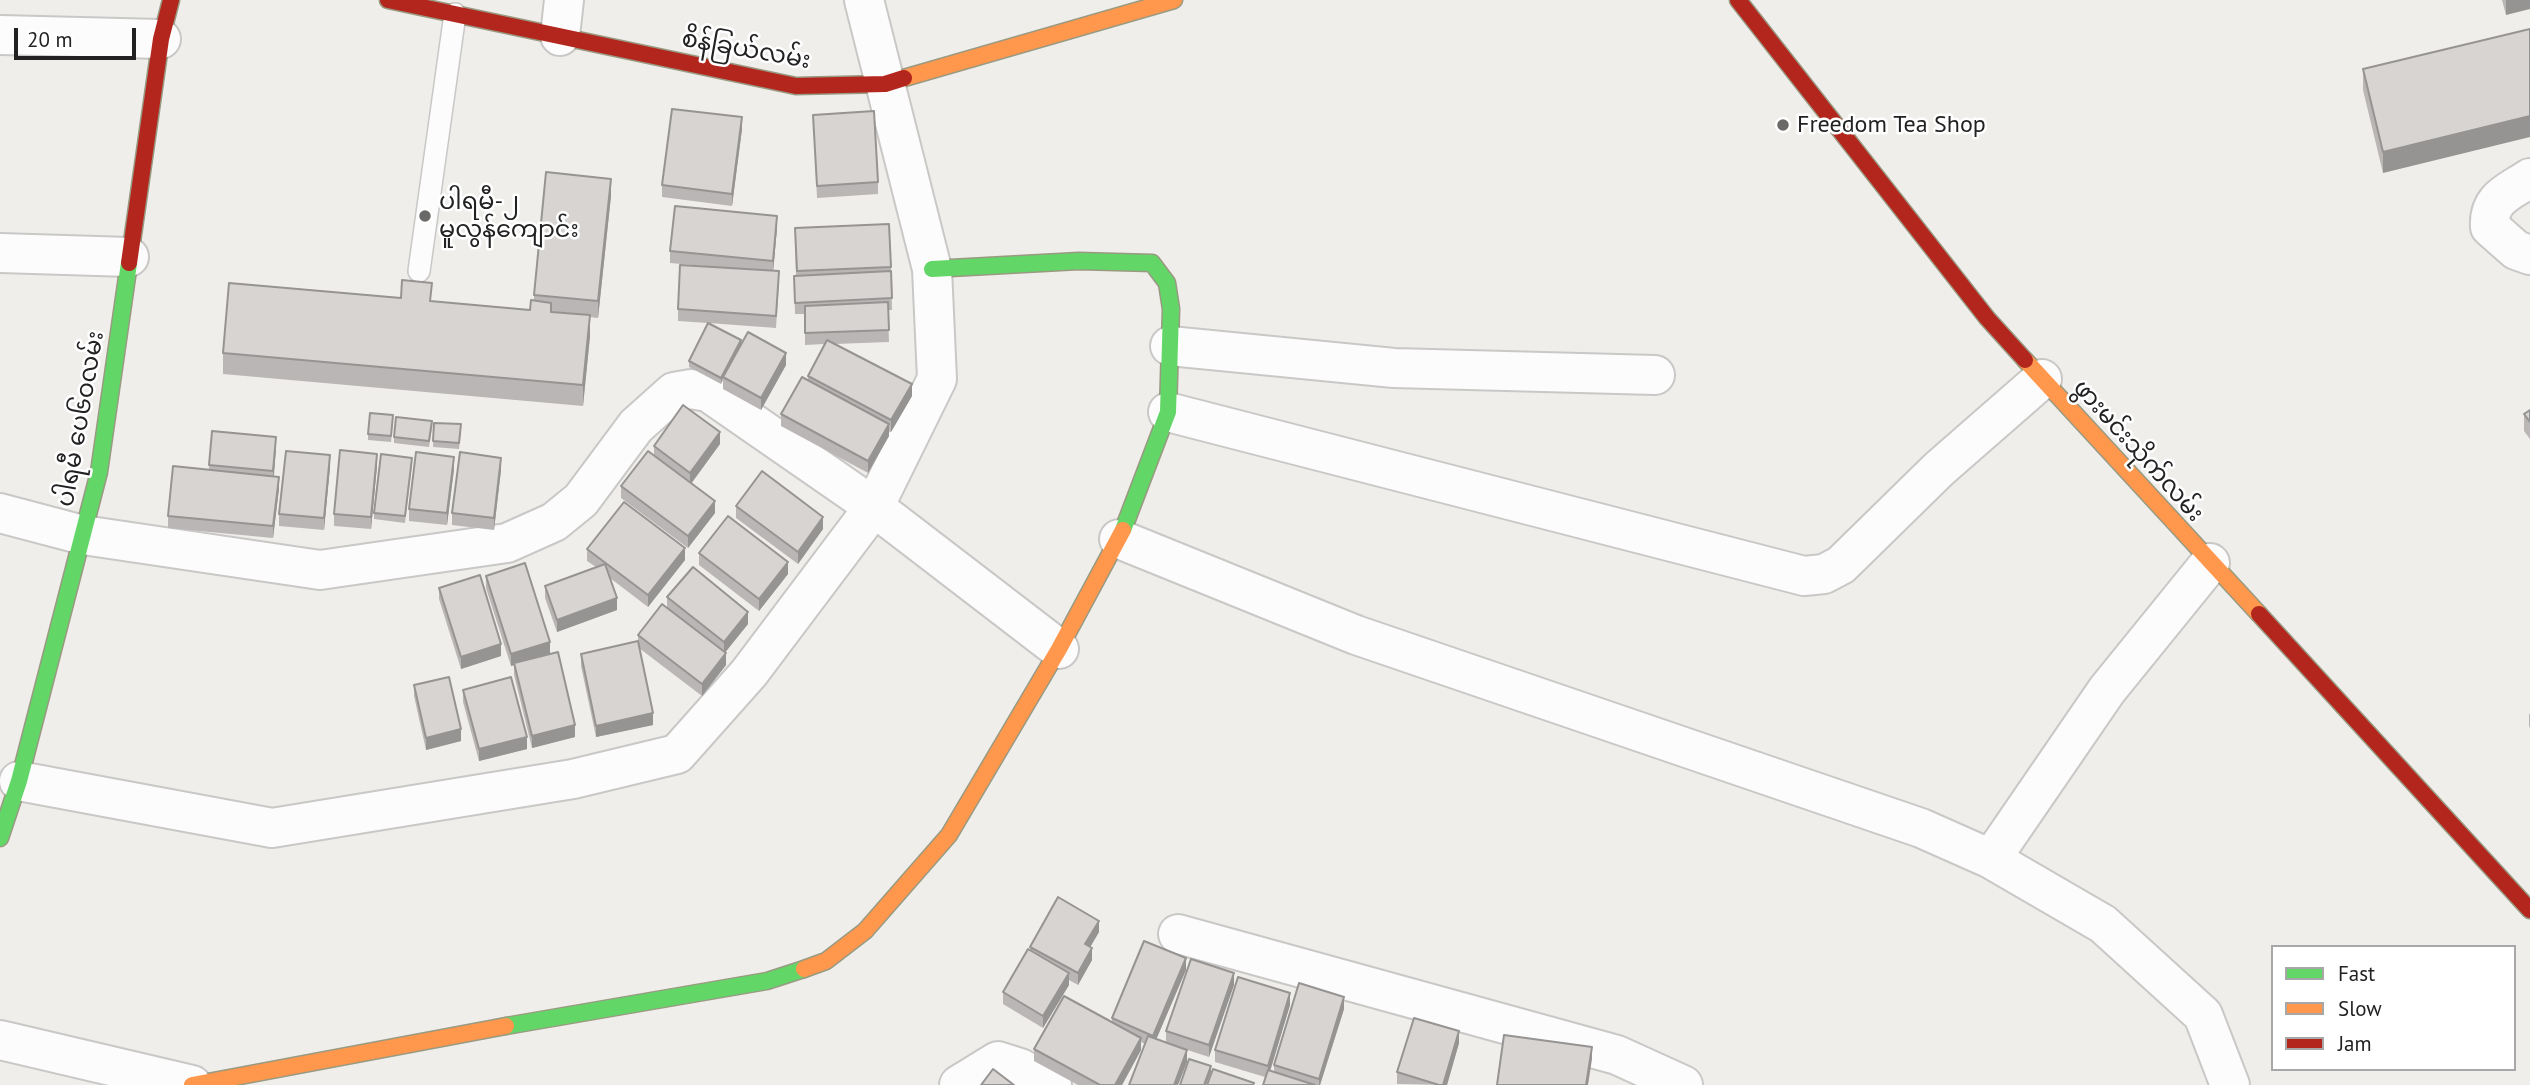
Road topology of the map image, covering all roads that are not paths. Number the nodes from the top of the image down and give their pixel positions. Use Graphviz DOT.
graph roads {
  1 [pos="171,0"];
  2 [pos="388,0"];
  3 [pos="864,0"];
  4 [pos="1174,0"];
  5 [pos="1738,0"];
  6 [pos="1126,7"];
  7 [pos="455,14"];
  8 [pos="562,18"];
  9 [pos="0,36"];
  10 [pos="161,39"];
  11 [pos="885,84"];
  12 [pos="2530,178"];
  13 [pos="0,253"];
  14 [pos="2530,255"];
  15 [pos="129,257"];
  16 [pos="932,269"];
  17 [pos="419,271"];
  18 [pos="1170,346"];
  19 [pos="1656,375"];
  20 [pos="2042,379"];
  21 [pos="1168,412"];
  22 [pos="874,507"];
  23 [pos="0,513"];
  24 [pos="83,535"];
  25 [pos="1119,539"];
  26 [pos="2210,563"];
  27 [pos="1059,649"];
  28 [pos="19,781"];
  29 [pos="0,838"];
  30 [pos="1991,859"];
  31 [pos="2530,910"];
  32 [pos="1178,934"];
  33 [pos="0,1040"];
  34 [pos="192,1085"];
  35 [pos="959,1085"];
  36 [pos="1052,1085"];
  37 [pos="1683,1085"];
  38 [pos="2230,1085"];
  1 -- 10 [label="street, ပါရမီ ပေ၆ဝလမ်း"];
  2 -- 7 [label="street, စိန်ခြယ်လမ်း"];
  3 -- 11 [label="street"];
  4 -- 6 [label="street, စိန်ခြယ်လမ်း"];
  5 -- 20 [label="street, ဖွားမင်းသိုက်လမ်း"];
  6 -- 11 [label="street, စိန်ခြယ်လမ်း"];
  7 -- 8 [label="street, စိန်ခြယ်လမ်း"];
  7 -- 17 [label="lane"];
  8 -- 11 [label="street, စိန်ခြယ်လမ်း"];
  9 -- 10 [label="street"];
  10 -- 15 [label="street, ပါရမီ ပေ၆ဝလမ်း"];
  11 -- 16 [label="street"];
  12 -- 14 [label="street"];
  13 -- 15 [label="street"];
  15 -- 24 [label="street, ပါရမီ ပေ၆ဝလမ်း"];
  16 -- 18 [label="street"];
  16 -- 22 [label="street"];
  18 -- 19 [label="street"];
  18 -- 21 [label="street"];
  20 -- 21 [label="street"];
  20 -- 26 [label="street, ဖွားမင်းသိုက်လမ်း"];
  21 -- 25 [label="street"];
  22 -- 24 [label="street"];
  22 -- 27 [label="street"];
  22 -- 28 [label="street"];
  23 -- 24 [label="street"];
  24 -- 28 [label="street, ပါရမီ ပေ၆ဝလမ်း"];
  25 -- 27 [label="street"];
  25 -- 30 [label="street"];
  26 -- 30 [label="street"];
  26 -- 31 [label="street, ဖွားမင်းသိုက်လမ်း"];
  27 -- 34 [label="street"];
  28 -- 29 [label="street, ပါရမီ ပေ၆ဝလမ်း"];
  30 -- 38 [label="street"];
  32 -- 37 [label="street"];
  33 -- 34 [label="street"];
  35 -- 36 [label="street"];
}
